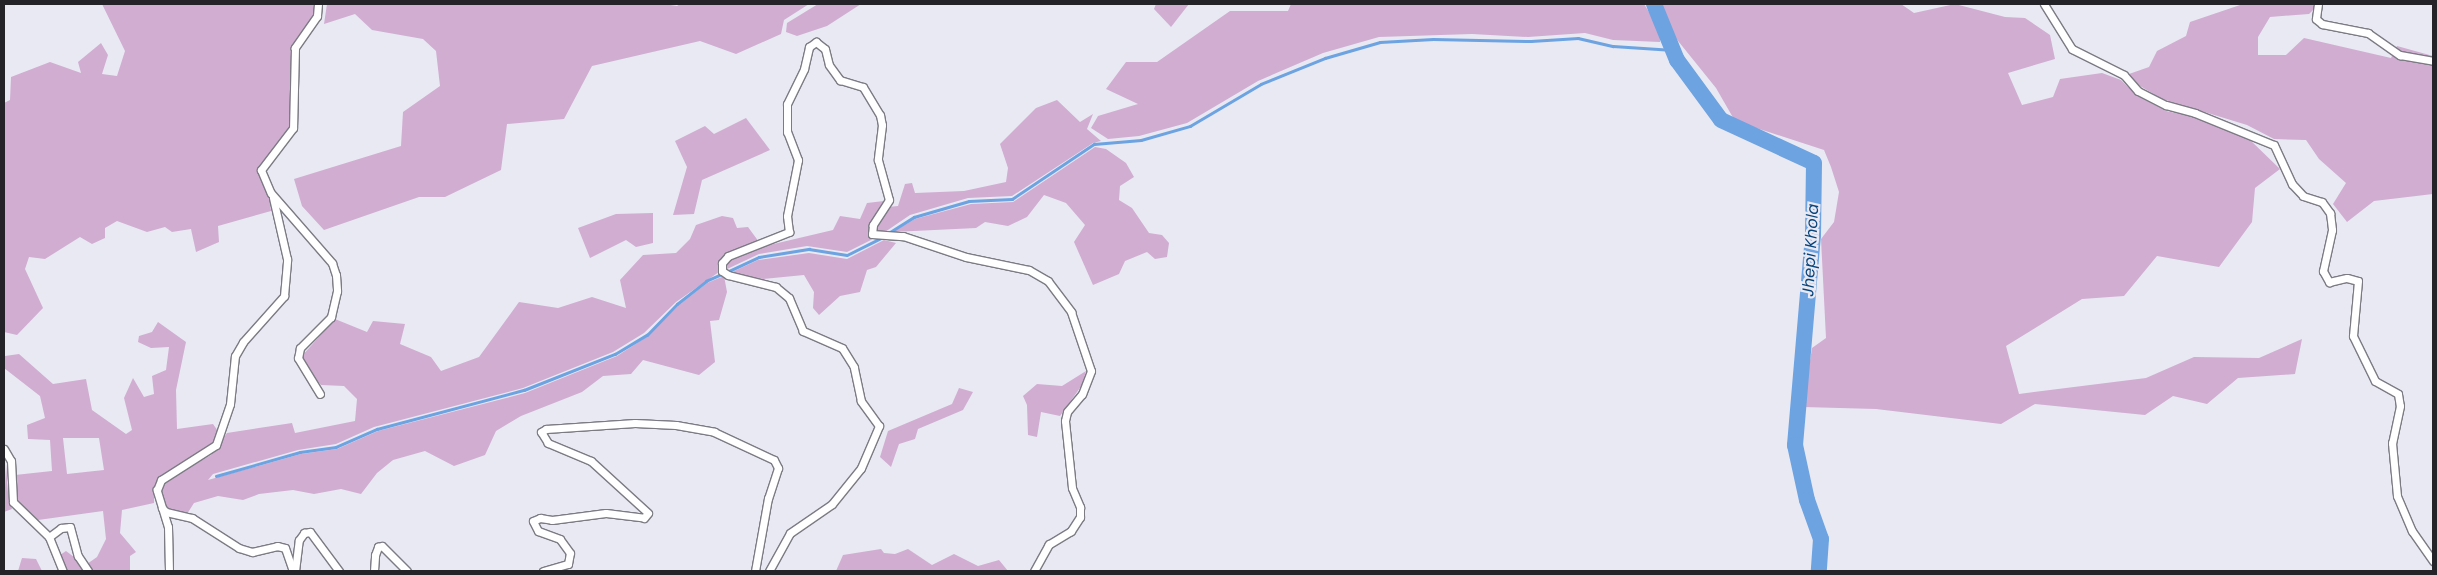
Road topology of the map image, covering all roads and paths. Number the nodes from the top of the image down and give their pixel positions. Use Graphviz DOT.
graph roads {
  1 [pos="318,4"];
  2 [pos="2044,4"];
  3 [pos="2318,4"];
  4 [pos="2433,61"];
  5 [pos="271,193"];
  6 [pos="320,394"];
  7 [pos="4,449"];
  8 [pos="158,504"];
  9 [pos="49,537"];
  10 [pos="2433,560"];
  11 [pos="63,571"];
  12 [pos="88,571"];
  13 [pos="169,571"];
  14 [pos="294,571"];
  15 [pos="339,571"];
  16 [pos="374,571"];
  17 [pos="407,571"];
  18 [pos="543,571"];
  19 [pos="755,571"];
  20 [pos="769,571"];
  21 [pos="1034,571"];
  1 -- 5 [label="street"];
  2 -- 10 [label="street"];
  3 -- 4 [label="street"];
  5 -- 6 [label="street"];
  5 -- 8 [label="street"];
  7 -- 9 [label="street"];
  8 -- 13 [label="street"];
  8 -- 14 [label="street"];
  9 -- 11 [label="street"];
  9 -- 12 [label="street"];
  14 -- 15 [label="street"];
  16 -- 17 [label="street"];
  18 -- 19 [label="street"];
  20 -- 21 [label="street"];
}
